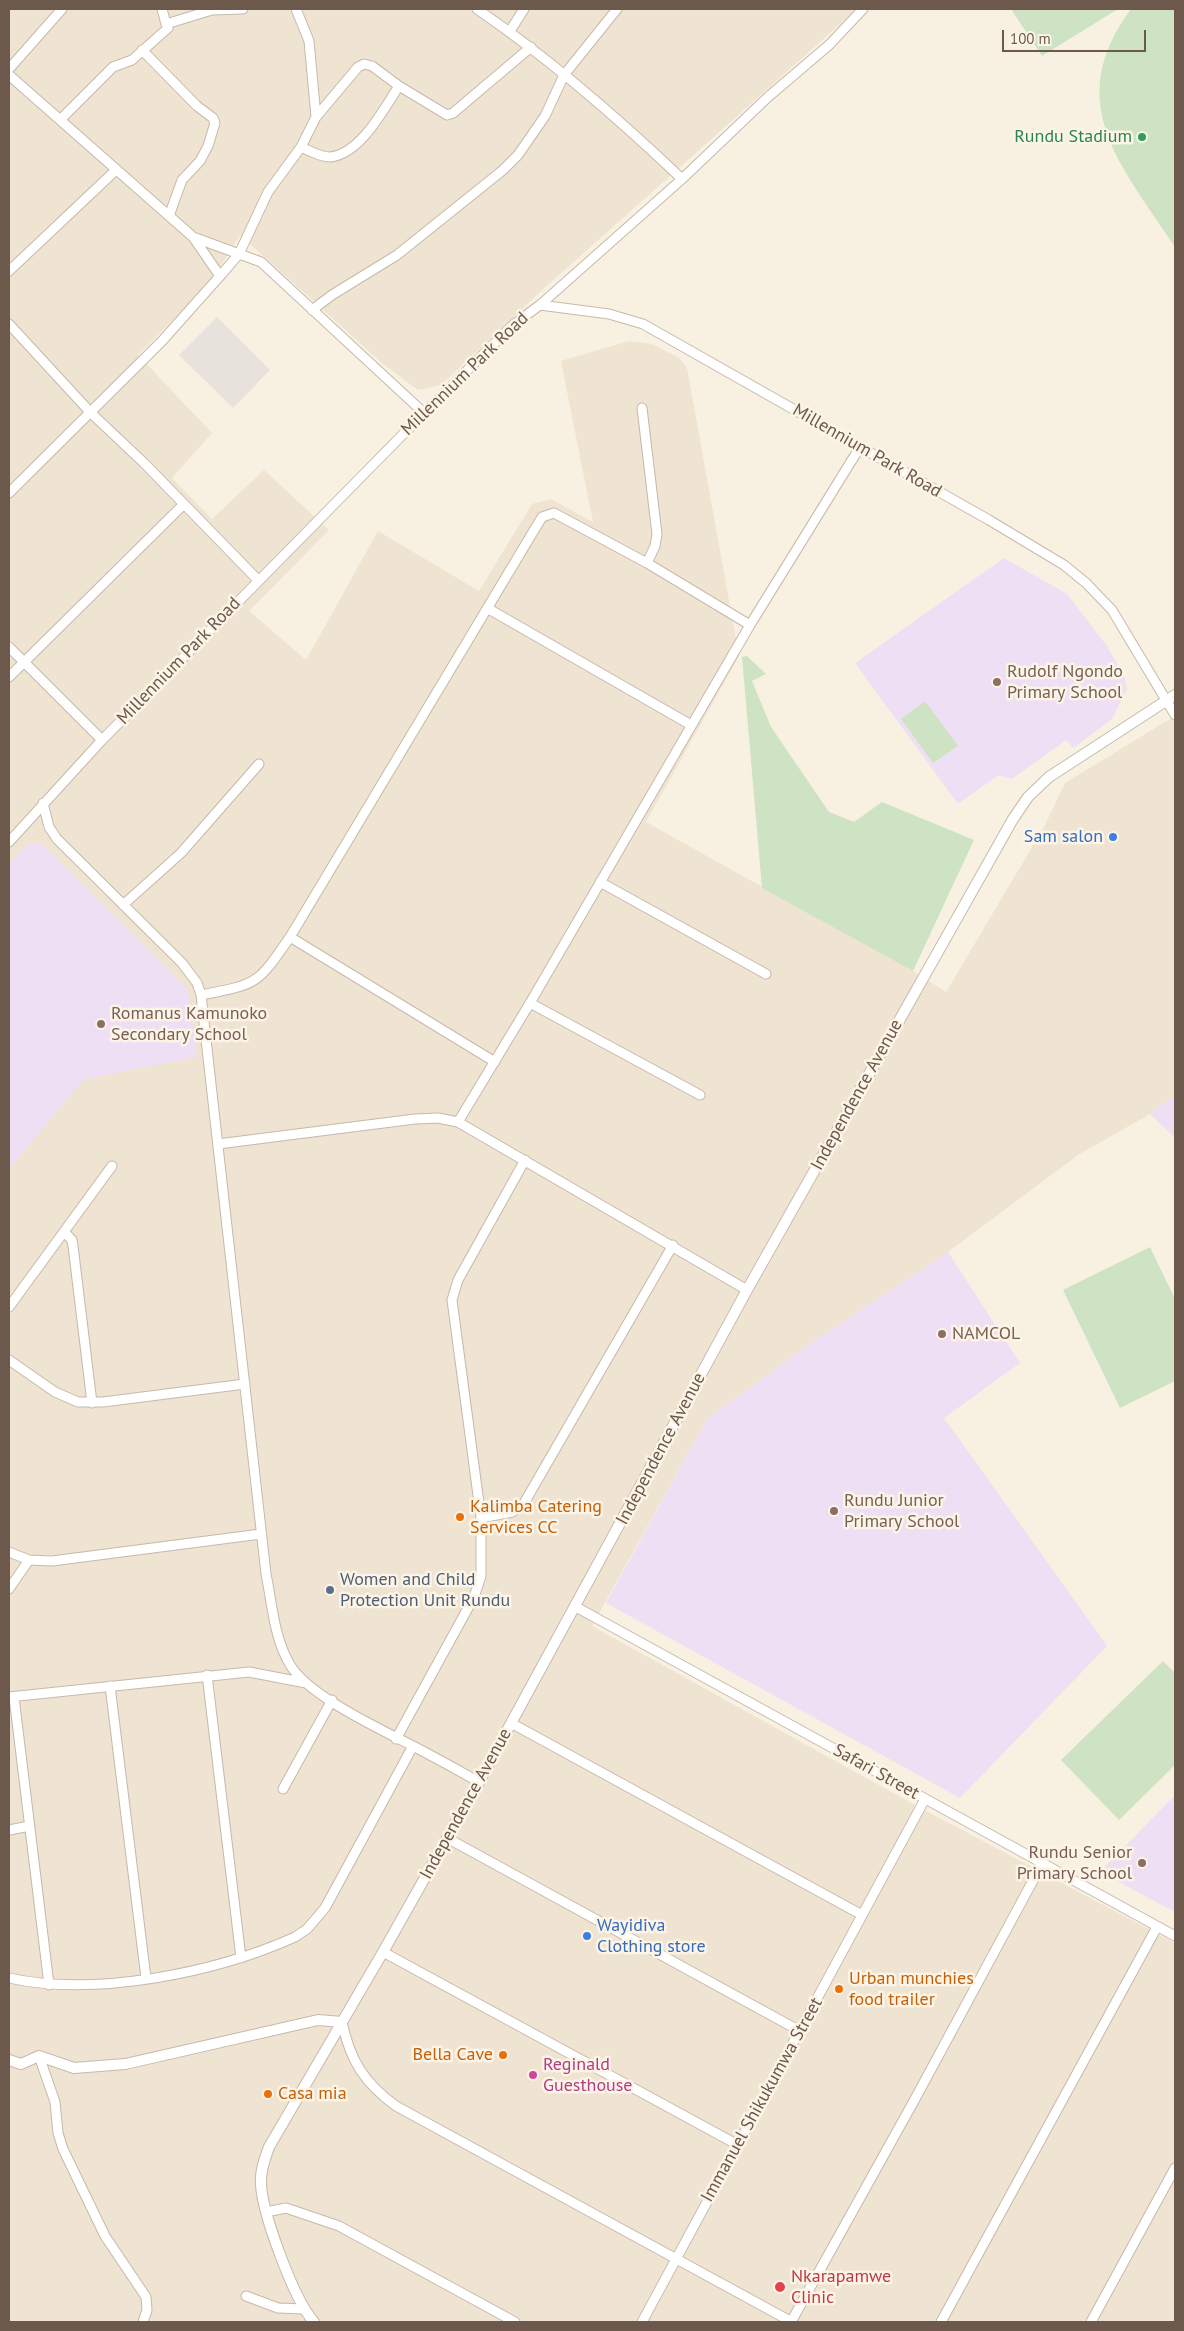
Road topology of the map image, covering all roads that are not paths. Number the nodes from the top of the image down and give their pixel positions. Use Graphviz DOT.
graph roads {
  1 [pos="62,9"];
  2 [pos="162,9"];
  3 [pos="243,9"];
  4 [pos="296,9"];
  5 [pos="477,9"];
  6 [pos="524,9"];
  7 [pos="617,9"];
  8 [pos="864,9"];
  9 [pos="166,24"];
  10 [pos="510,31"];
  11 [pos="531,47"];
  12 [pos="142,50"];
  13 [pos="9,69"];
  14 [pos="9,75"];
  15 [pos="564,75"];
  16 [pos="399,86"];
  17 [pos="316,117"];
  18 [pos="61,119"];
  19 [pos="301,148"];
  20 [pos="116,170"];
  21 [pos="682,179"];
  22 [pos="169,216"];
  23 [pos="193,237"];
  24 [pos="239,254"];
  25 [pos="9,271"];
  26 [pos="220,276"];
  27 [pos="540,305"];
  28 [pos="312,310"];
  29 [pos="9,324"];
  30 [pos="642,408"];
  31 [pos="90,412"];
  32 [pos="424,413"];
  33 [pos="860,447"];
  34 [pos="9,493"];
  35 [pos="184,504"];
  36 [pos="647,563"];
  37 [pos="258,580"];
  38 [pos="487,608"];
  39 [pos="750,625"];
  40 [pos="9,648"];
  41 [pos="24,663"];
  42 [pos="9,677"];
  43 [pos="1175,695"];
  44 [pos="1166,700"];
  45 [pos="1175,715"];
  46 [pos="692,725"];
  47 [pos="102,740"];
  48 [pos="259,764"];
  49 [pos="43,803"];
  50 [pos="9,842"];
  51 [pos="600,882"];
  52 [pos="123,905"];
  53 [pos="290,937"];
  54 [pos="766,974"];
  55 [pos="201,994"];
  56 [pos="530,1003"];
  57 [pos="495,1062"];
  58 [pos="700,1095"];
  59 [pos="458,1122"];
  60 [pos="218,1144"];
  61 [pos="525,1160"];
  62 [pos="112,1166"];
  63 [pos="64,1232"];
  64 [pos="673,1244"];
  65 [pos="748,1290"];
  66 [pos="9,1307"];
  67 [pos="9,1360"];
  68 [pos="245,1384"];
  69 [pos="92,1403"];
  70 [pos="481,1518"];
  71 [pos="261,1534"];
  72 [pos="9,1552"];
  73 [pos="29,1560"];
  74 [pos="9,1590"];
  75 [pos="576,1607"];
  76 [pos="206,1675"];
  77 [pos="306,1684"];
  78 [pos="110,1686"];
  79 [pos="11,1697"];
  80 [pos="332,1700"];
  81 [pos="511,1723"];
  82 [pos="396,1739"];
  83 [pos="413,1746"];
  84 [pos="479,1782"];
  85 [pos="283,1789"];
  86 [pos="925,1799"];
  87 [pos="30,1826"];
  88 [pos="9,1830"];
  89 [pos="447,1838"];
  90 [pos="1043,1862"];
  91 [pos="862,1916"];
  92 [pos="1157,1927"];
  93 [pos="1175,1936"];
  94 [pos="384,1952"];
  95 [pos="241,1958"];
  96 [pos="9,1978"];
  97 [pos="146,1978"];
  98 [pos="49,1985"];
  99 [pos="342,2022"];
  100 [pos="800,2031"];
  101 [pos="39,2056"];
  102 [pos="9,2060"];
  103 [pos="738,2145"];
  104 [pos="1175,2168"];
  105 [pos="266,2212"];
  106 [pos="675,2257"];
  107 [pos="246,2296"];
  108 [pos="304,2308"];
  109 [pos="143,2322"];
  110 [pos="314,2322"];
  111 [pos="515,2322"];
  112 [pos="642,2322"];
  113 [pos="792,2322"];
  114 [pos="941,2322"];
  115 [pos="1091,2322"];
  1 -- 13 [label="street"];
  2 -- 9 [label="street"];
  3 -- 9 [label="street"];
  4 -- 17 [label="street"];
  5 -- 10 [label="street"];
  6 -- 10 [label="street"];
  7 -- 15 [label="street"];
  8 -- 21 [label="street"];
  9 -- 12 [label="street"];
  10 -- 11 [label="street"];
  11 -- 15 [label="street"];
  11 -- 16 [label="street"];
  12 -- 18 [label="street"];
  12 -- 22 [label="street"];
  14 -- 18 [label="street"];
  15 -- 21 [label="street"];
  15 -- 28 [label="street"];
  16 -- 17 [label="street"];
  16 -- 19 [label="street"];
  17 -- 19 [label="street"];
  18 -- 20 [label="street"];
  19 -- 24 [label="street"];
  20 -- 22 [label="street"];
  20 -- 25 [label="street"];
  21 -- 27 [label="street"];
  22 -- 23 [label="street"];
  23 -- 24 [label="street"];
  23 -- 26 [label="street"];
  24 -- 26 [label="street"];
  24 -- 28 [label="street"];
  26 -- 31 [label="street"];
  27 -- 32 [label="street, Millennium Park Road"];
  27 -- 33 [label="street, Millennium Park Road"];
  28 -- 32 [label="street"];
  29 -- 31 [label="street"];
  30 -- 36 [label="street"];
  31 -- 34 [label="street"];
  31 -- 35 [label="street"];
  32 -- 37 [label="street, Millennium Park Road"];
  33 -- 39 [label="street"];
  33 -- 44 [label="street, Millennium Park Road"];
  35 -- 37 [label="street"];
  35 -- 41 [label="street"];
  36 -- 38 [label="street"];
  36 -- 39 [label="street"];
  37 -- 47 [label="street, Millennium Park Road"];
  38 -- 46 [label="street"];
  38 -- 53 [label="street"];
  39 -- 46 [label="street"];
  40 -- 41 [label="street"];
  41 -- 42 [label="street"];
  41 -- 47 [label="street"];
  43 -- 44 [label="street, Independence Avenue"];
  44 -- 45 [label="street, Millennium Park Road"];
  44 -- 65 [label="street, Independence Avenue"];
  46 -- 51 [label="street"];
  47 -- 49 [label="street, Millennium Park Road"];
  48 -- 52 [label="street"];
  49 -- 50 [label="street, Millennium Park Road"];
  49 -- 52 [label="street"];
  51 -- 54 [label="street"];
  51 -- 56 [label="street"];
  52 -- 55 [label="street"];
  53 -- 55 [label="street"];
  53 -- 57 [label="street"];
  55 -- 60 [label="street"];
  56 -- 57 [label="street"];
  56 -- 58 [label="street"];
  57 -- 59 [label="street"];
  59 -- 60 [label="street"];
  59 -- 61 [label="street"];
  60 -- 68 [label="street"];
  61 -- 64 [label="street"];
  61 -- 70 [label="street"];
  62 -- 63 [label="street"];
  63 -- 66 [label="street"];
  63 -- 69 [label="street"];
  64 -- 65 [label="street"];
  64 -- 70 [label="street"];
  65 -- 75 [label="street, Independence Avenue"];
  67 -- 69 [label="street"];
  68 -- 69 [label="street"];
  68 -- 71 [label="street"];
  70 -- 82 [label="street"];
  71 -- 73 [label="street"];
  71 -- 77 [label="street"];
  72 -- 73 [label="street"];
  73 -- 74 [label="street"];
  75 -- 81 [label="street, Independence Avenue"];
  75 -- 86 [label="street, Safari Street"];
  76 -- 77 [label="street"];
  76 -- 78 [label="street"];
  76 -- 95 [label="street"];
  77 -- 80 [label="street"];
  78 -- 79 [label="street"];
  78 -- 97 [label="street"];
  79 -- 87 [label="street"];
  80 -- 82 [label="street"];
  80 -- 85 [label="street"];
  81 -- 84 [label="street, Independence Avenue"];
  81 -- 91 [label="street"];
  82 -- 83 [label="street"];
  83 -- 84 [label="street"];
  83 -- 95 [label="street"];
  84 -- 89 [label="street, Independence Avenue"];
  86 -- 90 [label="street, Safari Street"];
  86 -- 91 [label="street, Immanuel Shikukumwa Street"];
  87 -- 88 [label="street"];
  87 -- 98 [label="street"];
  89 -- 94 [label="street, Independence Avenue"];
  89 -- 100 [label="street"];
  90 -- 92 [label="street, Safari Street"];
  90 -- 113 [label="street"];
  91 -- 100 [label="street, Immanuel Shikukumwa Street"];
  92 -- 93 [label="street, Safari Street"];
  92 -- 114 [label="street"];
  94 -- 99 [label="street, Independence Avenue"];
  94 -- 103 [label="street"];
  95 -- 97 [label="street"];
  96 -- 98 [label="street"];
  97 -- 98 [label="street"];
  99 -- 101 [label="street"];
  99 -- 105 [label="street, Independence Avenue"];
  99 -- 106 [label="street"];
  100 -- 103 [label="street, Immanuel Shikukumwa Street"];
  101 -- 102 [label="street"];
  101 -- 109 [label="street"];
  103 -- 106 [label="street, Immanuel Shikukumwa Street"];
  104 -- 115 [label="street"];
  105 -- 108 [label="street, Independence Avenue"];
  105 -- 111 [label="street"];
  106 -- 112 [label="street, Immanuel Shikukumwa Street"];
  106 -- 113 [label="street"];
  107 -- 108 [label="street"];
  108 -- 110 [label="street, Independence Avenue"];
}
